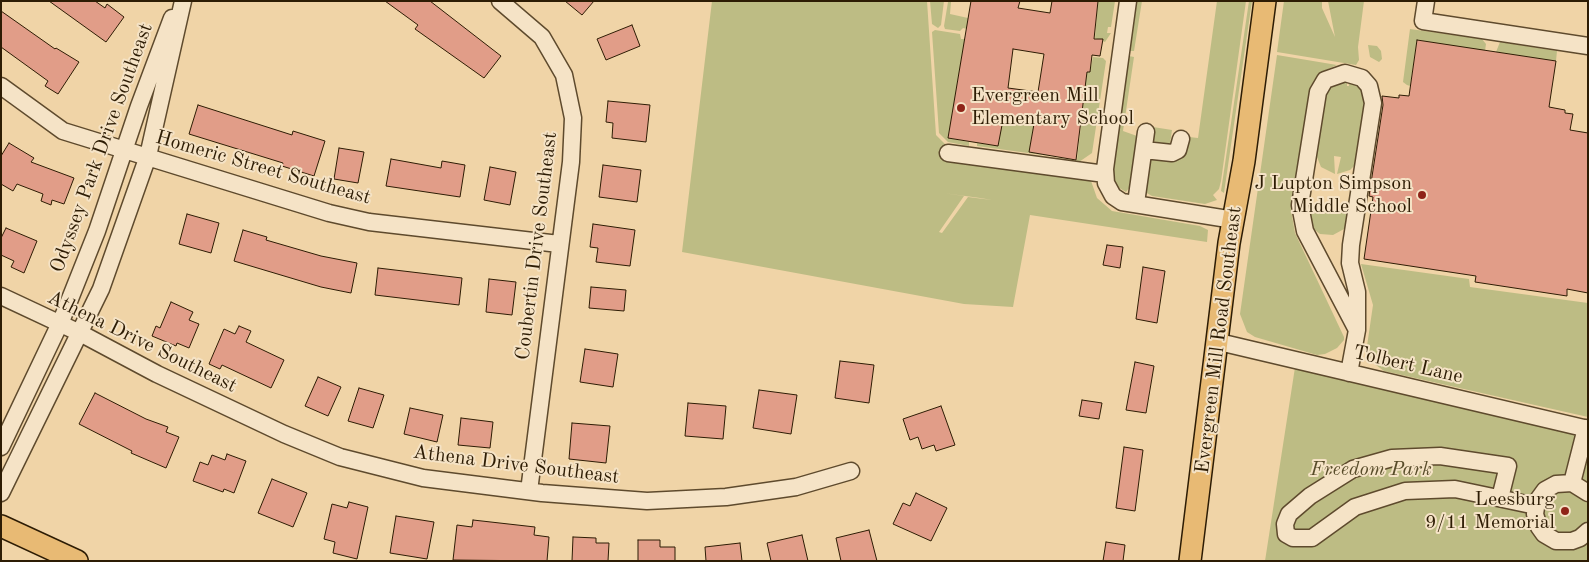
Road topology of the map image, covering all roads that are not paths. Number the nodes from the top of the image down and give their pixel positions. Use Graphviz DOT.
graph roads {
  1 [pos="182,1"];
  2 [pos="500,1"];
  3 [pos="1128,1"];
  4 [pos="1265,1"];
  5 [pos="1426,1"];
  6 [pos="1588,46"];
  7 [pos="1,86"];
  8 [pos="1146,132"];
  9 [pos="1181,139"];
  10 [pos="124,150"];
  11 [pos="1144,150"];
  12 [pos="948,153"];
  13 [pos="148,156"];
  14 [pos="1105,174"];
  15 [pos="1136,203"];
  16 [pos="1234,220"];
  17 [pos="559,244"];
  18 [pos="1,296"];
  19 [pos="60,324"];
  20 [pos="1357,330"];
  21 [pos="80,332"];
  22 [pos="1219,342"];
  23 [pos="1349,373"];
  24 [pos="1587,428"];
  25 [pos="1,447"];
  26 [pos="851,471"];
  27 [pos="1572,483"];
  28 [pos="529,491"];
  29 [pos="1,493"];
  30 [pos="1588,493"];
  31 [pos="1500,498"];
  32 [pos="1536,506"];
  33 [pos="1,526"];
  34 [pos="1588,531"];
  35 [pos="77,561"];
  36 [pos="1190,561"];
  1 -- 10 [label="street, Odyssey Park Drive Southeast"];
  1 -- 13 [label="street, Odyssey Park Drive Southeast"];
  2 -- 17 [label="street, Coubertin Drive Southeast"];
  3 -- 14 [label="street"];
  4 -- 16 [label="main road, Evergreen Mill Road Southeast"];
  5 -- 6 [label="street"];
  7 -- 10 [label="street, Homeric Street Southeast"];
  8 -- 11 [label="street"];
  9 -- 11 [label="street"];
  10 -- 13 [label="street, Homeric Street Southeast"];
  10 -- 19 [label="street, Odyssey Park Drive Southeast"];
  11 -- 15 [label="street"];
  12 -- 14 [label="street"];
  13 -- 17 [label="street, Homeric Street Southeast"];
  13 -- 21 [label="street, Odyssey Park Drive Southeast"];
  14 -- 15 [label="street"];
  15 -- 16 [label="street"];
  16 -- 22 [label="main road, Evergreen Mill Road Southeast"];
  17 -- 28 [label="street, Coubertin Drive Southeast"];
  18 -- 19 [label="street, Athena Drive Southeast"];
  19 -- 21 [label="street, Athena Drive Southeast"];
  19 -- 25 [label="street, Odyssey Park Drive Southeast"];
  20 -- 20 [label="street"];
  20 -- 23 [label="street"];
  21 -- 28 [label="street, Athena Drive Southeast"];
  21 -- 29 [label="street, Odyssey Park Drive Southeast"];
  22 -- 23 [label="street, Tolbert Lane"];
  22 -- 36 [label="main road, Evergreen Mill Road Southeast"];
  23 -- 24 [label="street, Tolbert Lane"];
  24 -- 27 [label="street"];
  26 -- 28 [label="street, Athena Drive Southeast"];
  27 -- 30 [label="street"];
  27 -- 32 [label="street"];
  31 -- 31 [label="street"];
  31 -- 32 [label="street"];
  32 -- 34 [label="street"];
  33 -- 35 [label="main road"];
}
